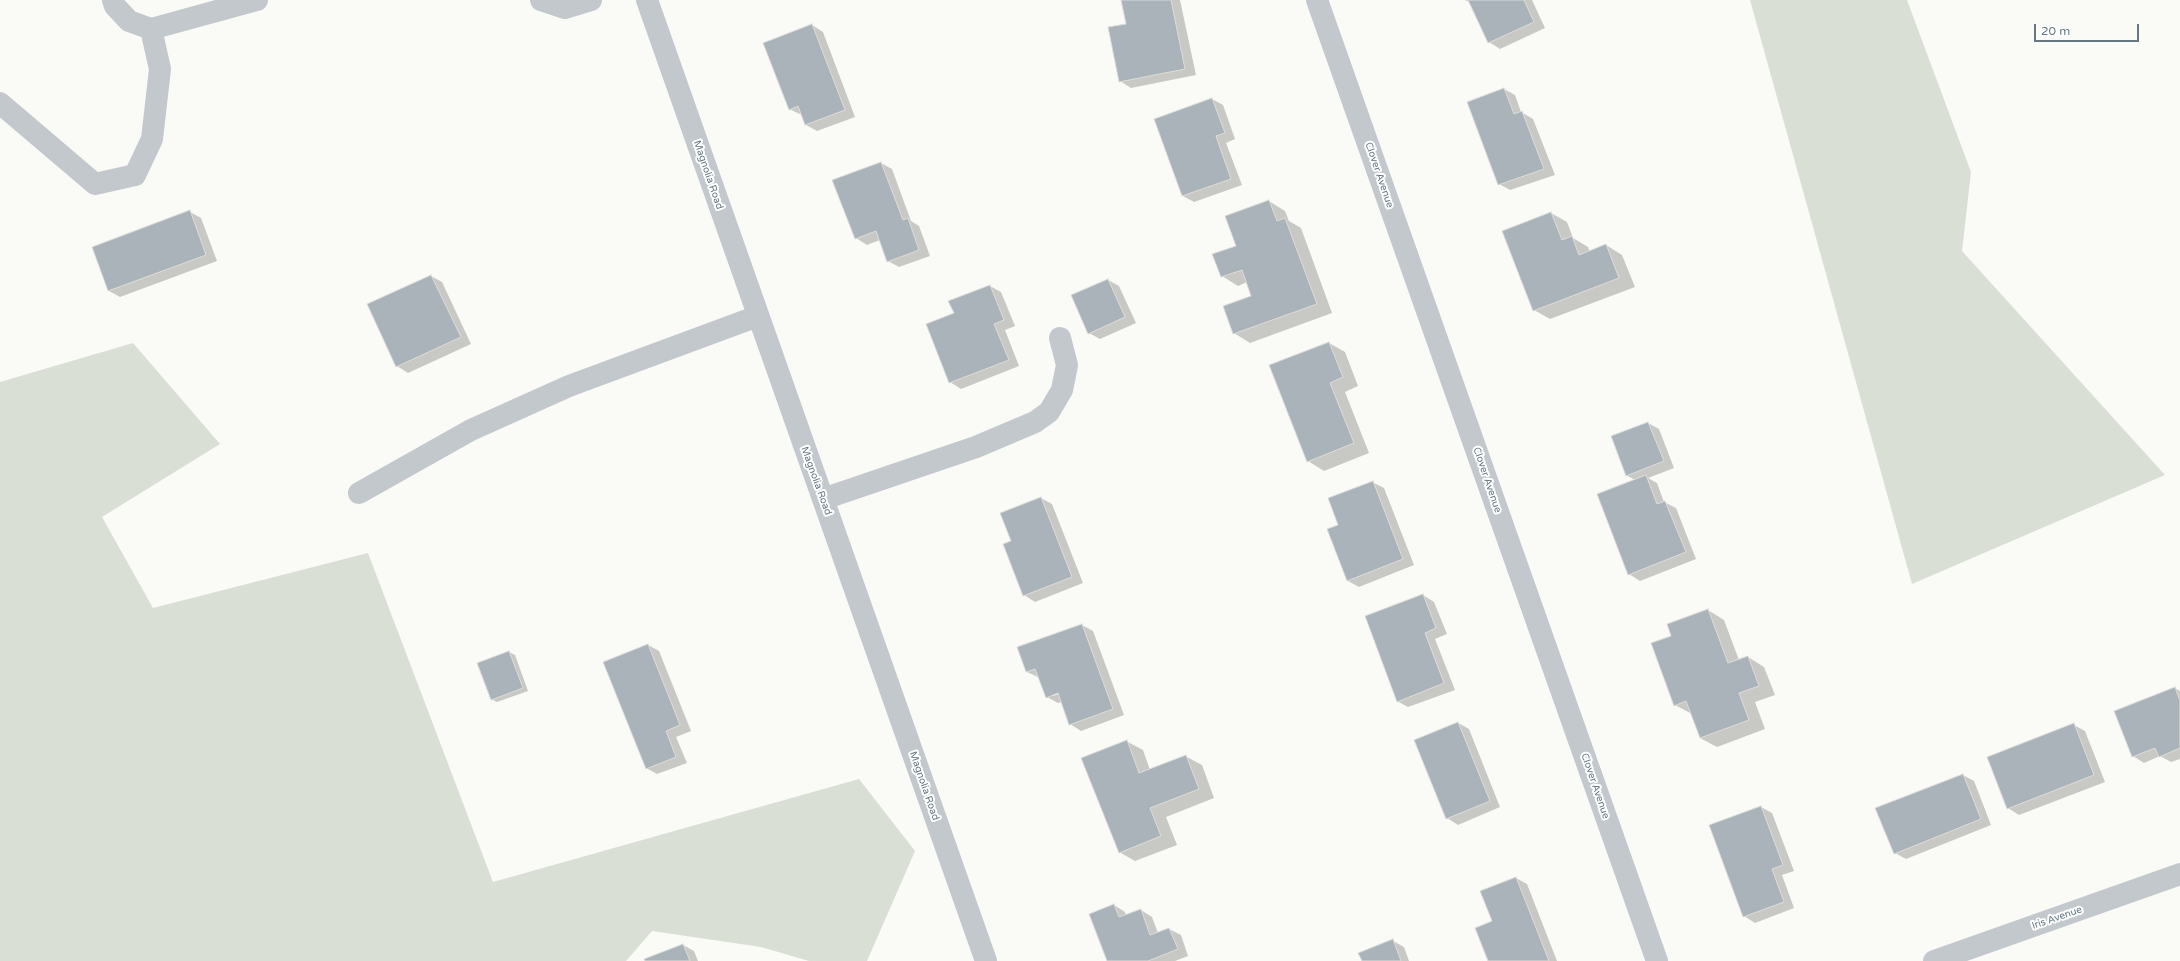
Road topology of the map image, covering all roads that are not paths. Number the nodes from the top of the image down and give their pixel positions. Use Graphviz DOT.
graph roads {
  1 [pos="113,0"];
  2 [pos="257,0"];
  3 [pos="541,0"];
  4 [pos="591,0"];
  5 [pos="647,0"];
  6 [pos="1317,0"];
  7 [pos="151,29"];
  8 [pos="0,103"];
  9 [pos="758,316"];
  10 [pos="1060,338"];
  11 [pos="359,493"];
  12 [pos="823,499"];
  13 [pos="2180,874"];
  14 [pos="986,961"];
  15 [pos="1657,961"];
  16 [pos="1934,961"];
  1 -- 7 [label="street"];
  2 -- 7 [label="street"];
  3 -- 4 [label="street"];
  5 -- 9 [label="street, Magnolia Road"];
  6 -- 15 [label="street, Clover Avenue"];
  7 -- 8 [label="street"];
  9 -- 11 [label="street"];
  9 -- 12 [label="street, Magnolia Road"];
  10 -- 12 [label="street"];
  12 -- 14 [label="street, Magnolia Road"];
  13 -- 16 [label="street, Iris Avenue"];
}
